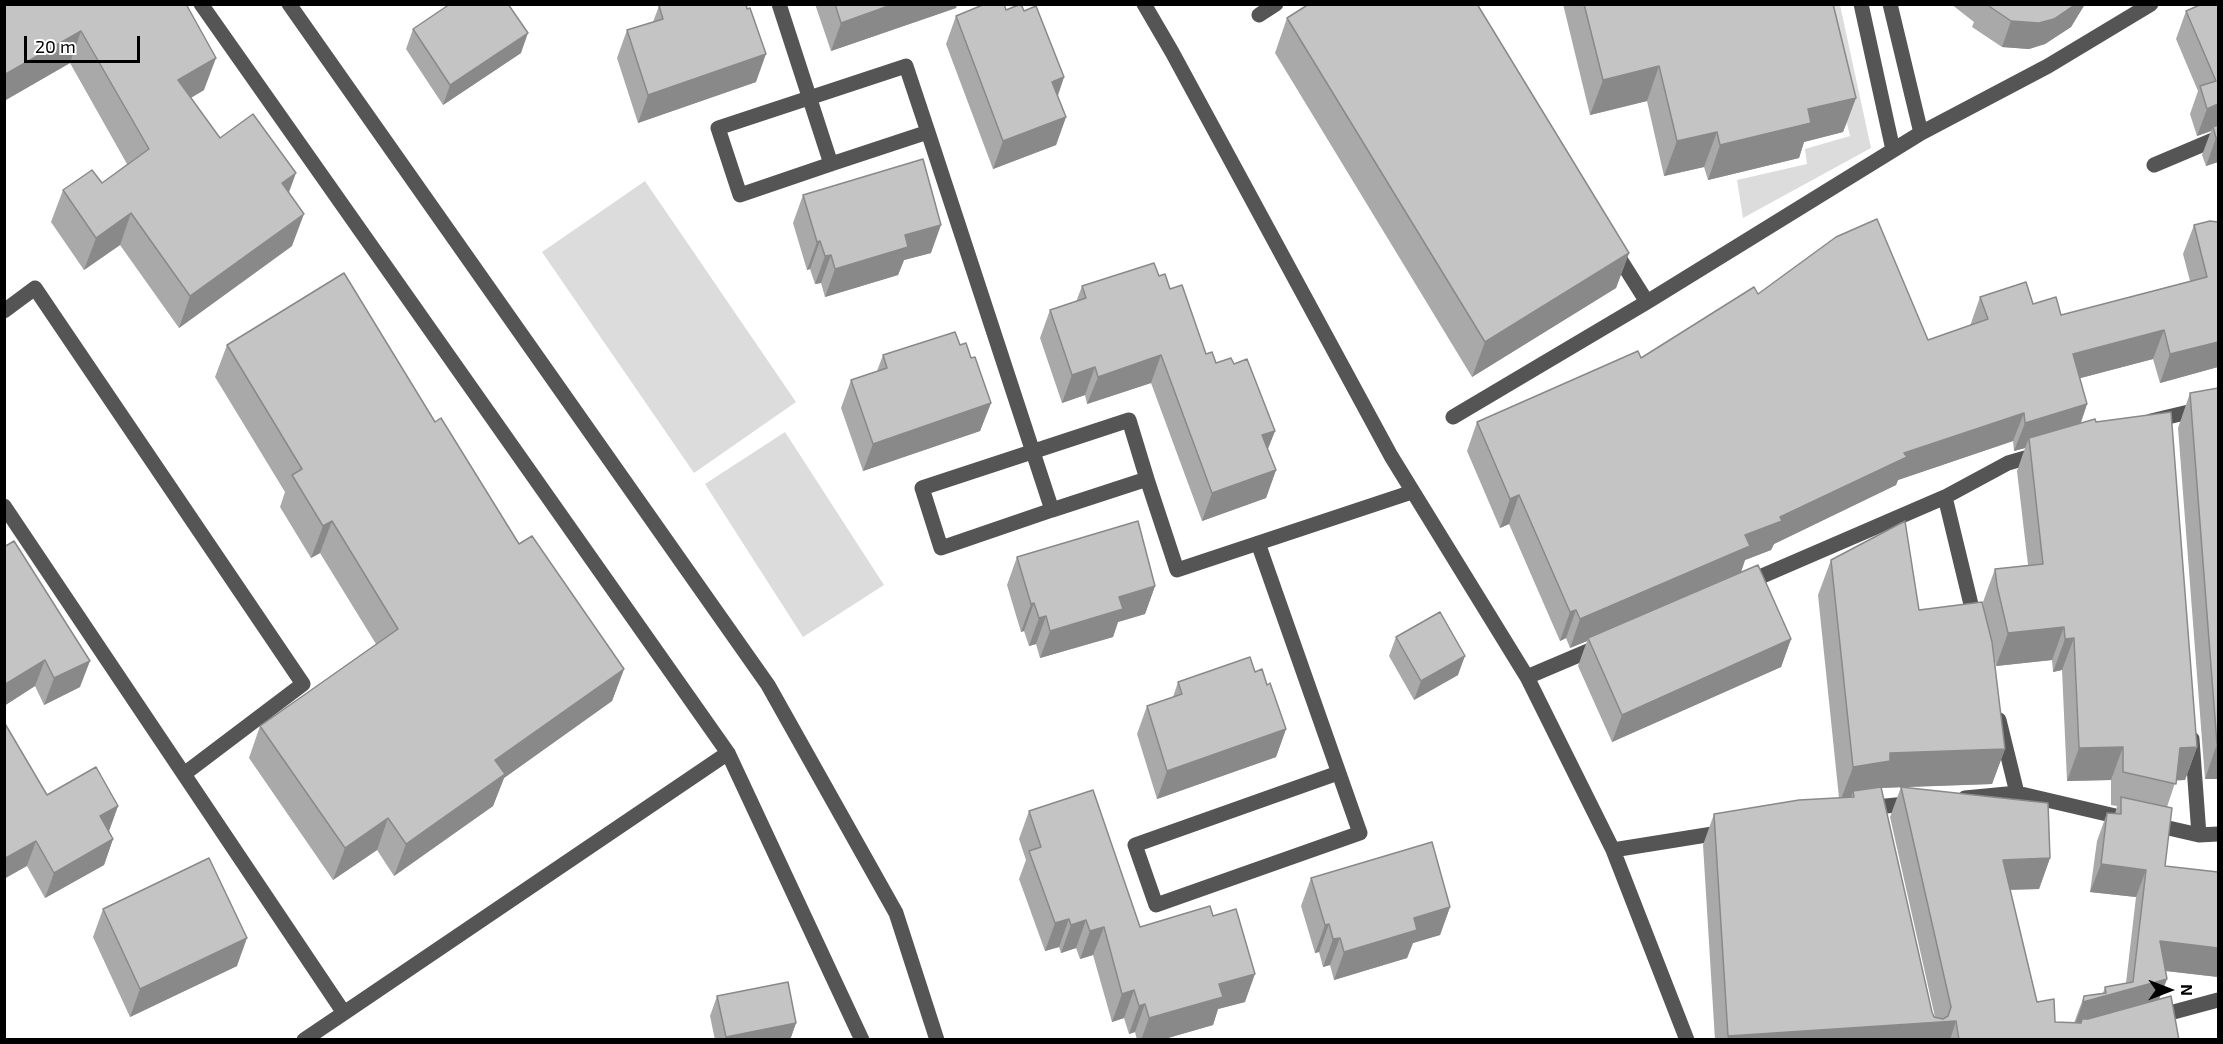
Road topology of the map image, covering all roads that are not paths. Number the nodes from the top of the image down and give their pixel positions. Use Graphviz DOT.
graph roads {
  1 [pos="201,4"];
  2 [pos="289,4"];
  3 [pos="779,4"];
  4 [pos="1144,4"];
  5 [pos="1276,4"];
  6 [pos="1861,4"];
  7 [pos="1890,4"];
  8 [pos="2151,4"];
  9 [pos="1259,15"];
  10 [pos="810,98"];
  11 [pos="928,132"];
  12 [pos="1921,133"];
  13 [pos="2218,138"];
  14 [pos="1893,150"];
  15 [pos="831,164"];
  16 [pos="2154,165"];
  17 [pos="1604,233"];
  18 [pos="1647,302"];
  19 [pos="4,311"];
  20 [pos="2218,405"];
  21 [pos="1453,417"];
  22 [pos="2133,427"];
  23 [pos="2053,450"];
  24 [pos="1033,452"];
  25 [pos="1147,479"];
  26 [pos="1412,492"];
  27 [pos="1945,497"];
  28 [pos="4,506"];
  29 [pos="1052,510"];
  30 [pos="1258,543"];
  31 [pos="1736,587"];
  32 [pos="1978,634"];
  33 [pos="1615,639"];
  34 [pos="1527,677"];
  35 [pos="1995,702"];
  36 [pos="2191,727"];
  37 [pos="728,753"];
  38 [pos="1338,773"];
  39 [pos="184,774"];
  40 [pos="2017,793"];
  41 [pos="1854,810"];
  42 [pos="1740,829"];
  43 [pos="2218,834"];
  44 [pos="2199,835"];
  45 [pos="1613,850"];
  46 [pos="2218,1000"];
  47 [pos="344,1013"];
  48 [pos="2140,1021"];
  49 [pos="304,1040"];
  50 [pos="862,1040"];
  51 [pos="938,1040"];
  52 [pos="1687,1040"];
  1 -- 37 [label="street"];
  2 -- 51 [label="street"];
  3 -- 10 [label="street"];
  4 -- 26 [label="street"];
  5 -- 9 [label="street"];
  6 -- 14 [label="street"];
  7 -- 12 [label="street"];
  8 -- 12 [label="street"];
  10 -- 11 [label="street"];
  10 -- 15 [label="street"];
  10 -- 15 [label="street"];
  11 -- 15 [label="street"];
  11 -- 24 [label="street"];
  12 -- 14 [label="street"];
  13 -- 16 [label="street"];
  14 -- 18 [label="street"];
  17 -- 18 [label="street"];
  18 -- 21 [label="street"];
  19 -- 39 [label="street"];
  20 -- 22 [label="street"];
  23 -- 27 [label="street"];
  24 -- 25 [label="street"];
  24 -- 29 [label="street"];
  24 -- 29 [label="street"];
  25 -- 29 [label="street"];
  25 -- 30 [label="street"];
  26 -- 30 [label="street"];
  26 -- 34 [label="street"];
  27 -- 31 [label="street"];
  27 -- 32 [label="street"];
  28 -- 39 [label="street"];
  30 -- 38 [label="street"];
  33 -- 34 [label="street"];
  34 -- 45 [label="street"];
  35 -- 40 [label="street"];
  36 -- 44 [label="street"];
  37 -- 47 [label="street"];
  37 -- 50 [label="street"];
  38 -- 38 [label="street"];
  39 -- 47 [label="street"];
  40 -- 41 [label="street"];
  40 -- 44 [label="street"];
  42 -- 45 [label="street"];
  43 -- 44 [label="street"];
  45 -- 52 [label="street"];
  46 -- 48 [label="street"];
  47 -- 49 [label="street"];
}
